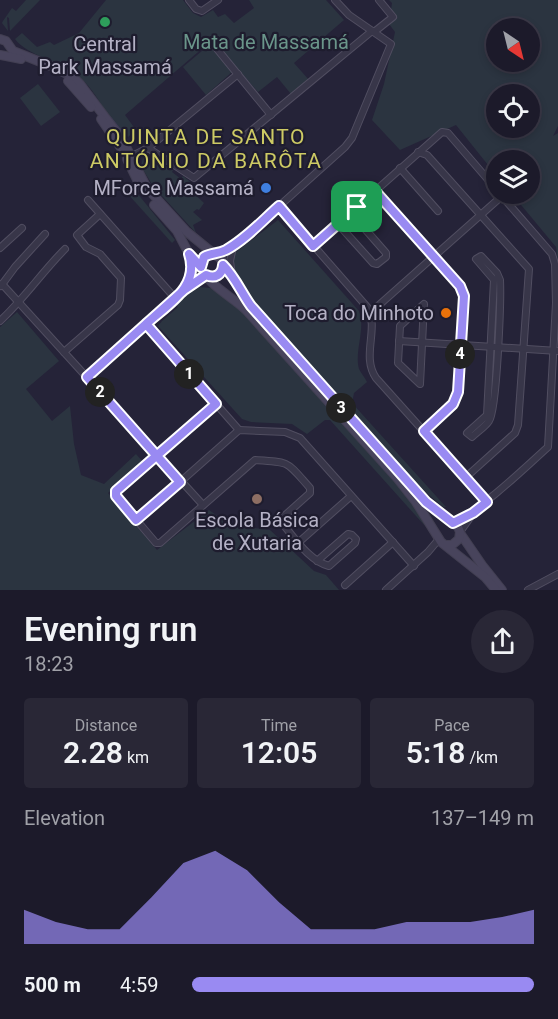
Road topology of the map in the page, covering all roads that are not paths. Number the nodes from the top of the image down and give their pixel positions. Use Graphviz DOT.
graph roads {
  1 [pos="189,0"];
  2 [pos="218,0"];
  3 [pos="335,0"];
  4 [pos="379,0"];
  5 [pos="373,32"];
  6 [pos="0,39"];
  7 [pos="213,44"];
  8 [pos="8,45"];
  9 [pos="0,55"];
  10 [pos="238,74"];
  11 [pos="271,115"];
  12 [pos="148,148"];
  13 [pos="418,152"];
  14 [pos="132,156"];
  15 [pos="400,168"];
  16 [pos="486,177"];
  17 [pos="375,191"];
  18 [pos="88,200"];
  19 [pos="491,204"];
  20 [pos="509,204"];
  21 [pos="279,206"];
  22 [pos="438,212"];
  23 [pos="351,213"];
  24 [pos="100,214"];
  25 [pos="480,214"];
  26 [pos="338,224"];
  27 [pos="22,228"];
  28 [pos="45,234"];
  29 [pos="233,246"];
  30 [pos="313,246"];
  31 [pos="0,248"];
  32 [pos="65,249"];
  33 [pos="189,254"];
  34 [pos="215,255"];
  35 [pos="434,257"];
  36 [pos="223,264"];
  37 [pos="204,272"];
  38 [pos="232,274"];
  39 [pos="191,285"];
  40 [pos="1,286"];
  41 [pos="216,286"];
  42 [pos="184,290"];
  43 [pos="175,298"];
  44 [pos="20,303"];
  45 [pos="370,313"];
  46 [pos="0,321"];
  47 [pos="146,324"];
  48 [pos="399,342"];
  49 [pos="421,343"];
  50 [pos="460,346"];
  51 [pos="494,348"];
  52 [pos="523,350"];
  53 [pos="556,351"];
  54 [pos="64,352"];
  55 [pos="87,377"];
  56 [pos="216,404"];
  57 [pos="239,430"];
  58 [pos="424,431"];
  59 [pos="157,456"];
  60 [pos="465,478"];
  61 [pos="180,482"];
  62 [pos="351,496"];
  63 [pos="487,502"];
  64 [pos="203,506"];
  65 [pos="473,513"];
  66 [pos="136,520"];
  67 [pos="452,523"];
  68 [pos="460,532"];
  69 [pos="442,541"];
  70 [pos="298,542"];
  71 [pos="393,543"];
  72 [pos="317,561"];
  73 [pos="414,566"];
  74 [pos="558,574"];
  75 [pos="345,585"];
  76 [pos="386,590"];
  77 [pos="496,590"];
  78 [pos="502,590"];
  79 [pos="528,590"];
  1 -- 2 [label="street"];
  3 -- 5 [label="street"];
  4 -- 5 [label="street"];
  5 -- 11 [label="street"];
  5 -- 21 [label="street"];
  6 -- 8 [label="street"];
  7 -- 10 [label="street"];
  8 -- 9 [label="street"];
  8 -- 14 [label="street"];
  9 -- 33 [label="street"];
  10 -- 11 [label="street"];
  10 -- 12 [label="street"];
  11 -- 12 [label="street"];
  12 -- 14 [label="street"];
  13 -- 15 [label="street"];
  13 -- 16 [label="street"];
  13 -- 25 [label="street"];
  14 -- 34 [label="street"];
  15 -- 17 [label="street"];
  15 -- 22 [label="street"];
  17 -- 23 [label="street"];
  17 -- 35 [label="street"];
  18 -- 24 [label="street"];
  19 -- 25 [label="street"];
  20 -- 53 [label="street"];
  21 -- 29 [label="street"];
  21 -- 30 [label="street"];
  23 -- 26 [label="street"];
  23 -- 26 [label="street"];
  24 -- 43 [label="street"];
  24 -- 54 [label="street"];
  25 -- 35 [label="street"];
  25 -- 52 [label="street"];
  26 -- 30 [label="street"];
  27 -- 31 [label="street"];
  28 -- 40 [label="street"];
  29 -- 34 [label="street"];
  29 -- 36 [label="street"];
  29 -- 38 [label="street"];
  30 -- 45 [label="street"];
  32 -- 44 [label="street"];
  33 -- 37 [label="street"];
  33 -- 42 [label="street"];
  34 -- 36 [label="street"];
  34 -- 37 [label="street"];
  35 -- 45 [label="street"];
  35 -- 50 [label="street"];
  36 -- 37 [label="street"];
  36 -- 38 [label="street"];
  37 -- 39 [label="street"];
  37 -- 41 [label="street"];
  37 -- 42 [label="street"];
  38 -- 67 [label="street"];
  39 -- 41 [label="street"];
  39 -- 42 [label="street"];
  40 -- 44 [label="street"];
  41 -- 69 [label="street"];
  42 -- 43 [label="street"];
  43 -- 47 [label="street"];
  44 -- 46 [label="street"];
  44 -- 54 [label="street"];
  45 -- 58 [label="street"];
  47 -- 55 [label="street"];
  47 -- 56 [label="street"];
  48 -- 49 [label="street"];
  48 -- 49 [label="street"];
  48 -- 49 [label="street"];
  49 -- 50 [label="street"];
  50 -- 51 [label="street"];
  50 -- 58 [label="street"];
  51 -- 51 [label="street"];
  51 -- 51 [label="street"];
  51 -- 52 [label="street"];
  52 -- 53 [label="street"];
  52 -- 60 [label="street"];
  53 -- 63 [label="street"];
  54 -- 55 [label="street"];
  55 -- 59 [label="street"];
  56 -- 57 [label="street"];
  56 -- 59 [label="street"];
  57 -- 61 [label="street"];
  57 -- 62 [label="street"];
  58 -- 60 [label="street"];
  59 -- 61 [label="street"];
  59 -- 66 [label="street"];
  60 -- 63 [label="street"];
  61 -- 64 [label="street"];
  61 -- 66 [label="street"];
  62 -- 70 [label="street"];
  62 -- 71 [label="street"];
  63 -- 65 [label="street"];
  64 -- 66 [label="street"];
  64 -- 70 [label="street"];
  65 -- 67 [label="street"];
  65 -- 68 [label="street"];
  67 -- 68 [label="street"];
  67 -- 69 [label="street"];
  68 -- 69 [label="street"];
  68 -- 78 [label="street"];
  69 -- 73 [label="street"];
  69 -- 77 [label="street"];
  70 -- 72 [label="street"];
  71 -- 73 [label="street"];
  71 -- 75 [label="street"];
  72 -- 72 [label="street"];
  73 -- 76 [label="street"];
  74 -- 79 [label="street"];
}
